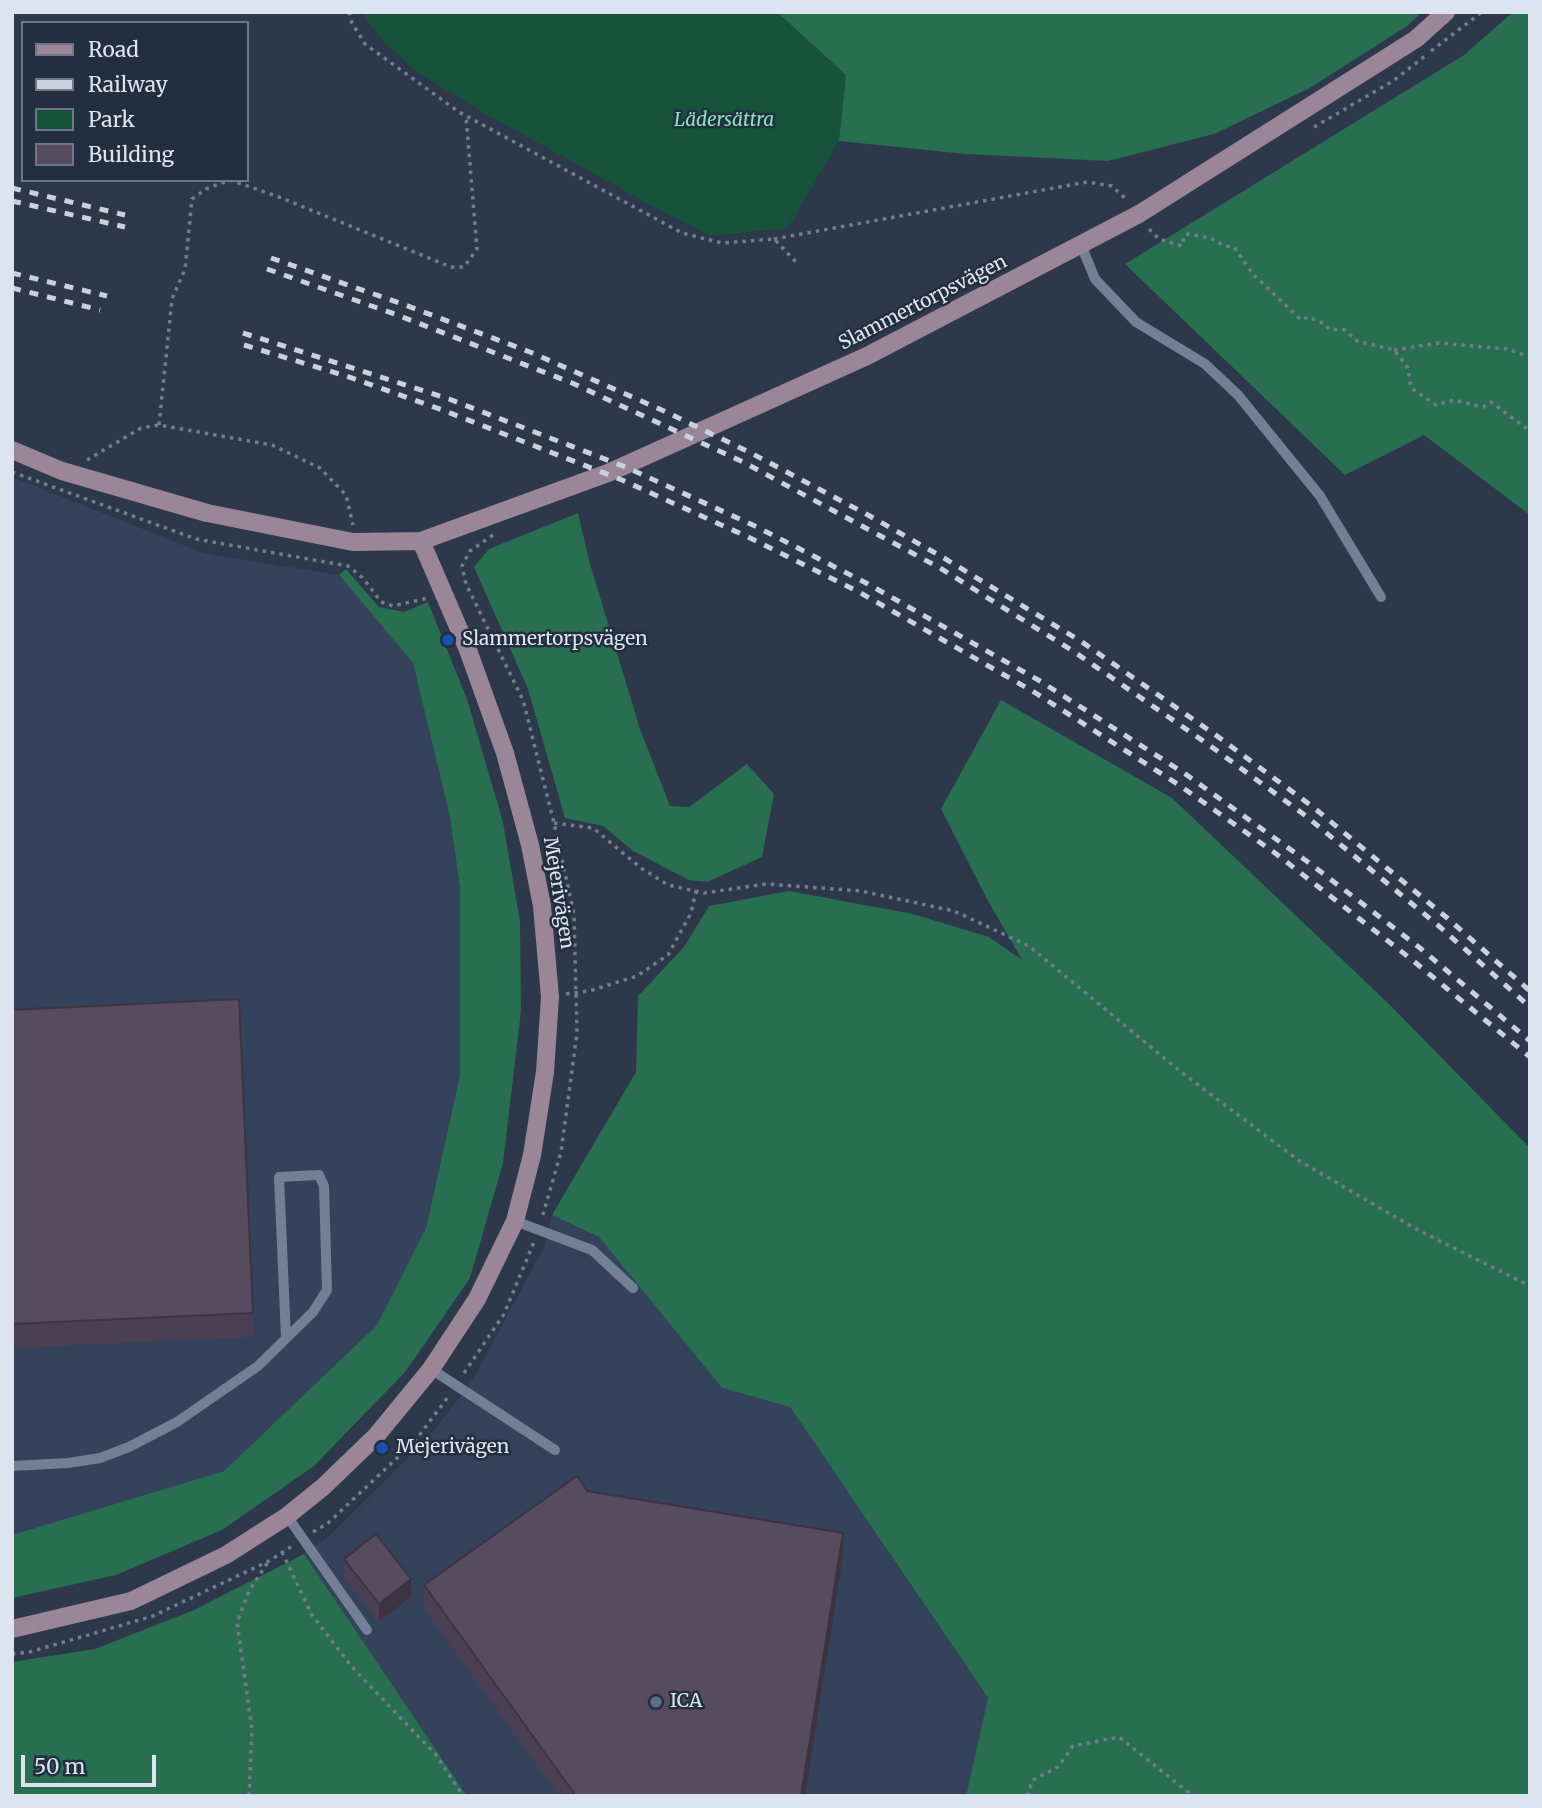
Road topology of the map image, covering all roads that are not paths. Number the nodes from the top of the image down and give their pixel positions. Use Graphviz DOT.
graph roads {
  1 [pos="1446,12"];
  2 [pos="1081,245"];
  3 [pos="12,450"];
  4 [pos="421,541"];
  5 [pos="1381,597"];
  6 [pos="515,1221"];
  7 [pos="633,1288"];
  8 [pos="286,1338"];
  9 [pos="431,1369"];
  10 [pos="555,1450"];
  11 [pos="12,1466"];
  12 [pos="287,1516"];
  13 [pos="12,1629"];
  14 [pos="367,1630"];
  1 -- 2 [label="street, Slammertorpsvägen"];
  2 -- 4 [label="street, Slammertorpsvägen"];
  2 -- 5 [label="lane"];
  3 -- 4 [label="street, Slammertorpsvägen"];
  4 -- 6 [label="street, Mejerivägen"];
  6 -- 7 [label="lane"];
  6 -- 9 [label="street, Mejerivägen"];
  8 -- 8 [label="lane"];
  8 -- 11 [label="lane"];
  9 -- 10 [label="lane"];
  9 -- 12 [label="street, Mejerivägen"];
  12 -- 13 [label="street, Mejerivägen"];
  12 -- 14 [label="lane"];
}
